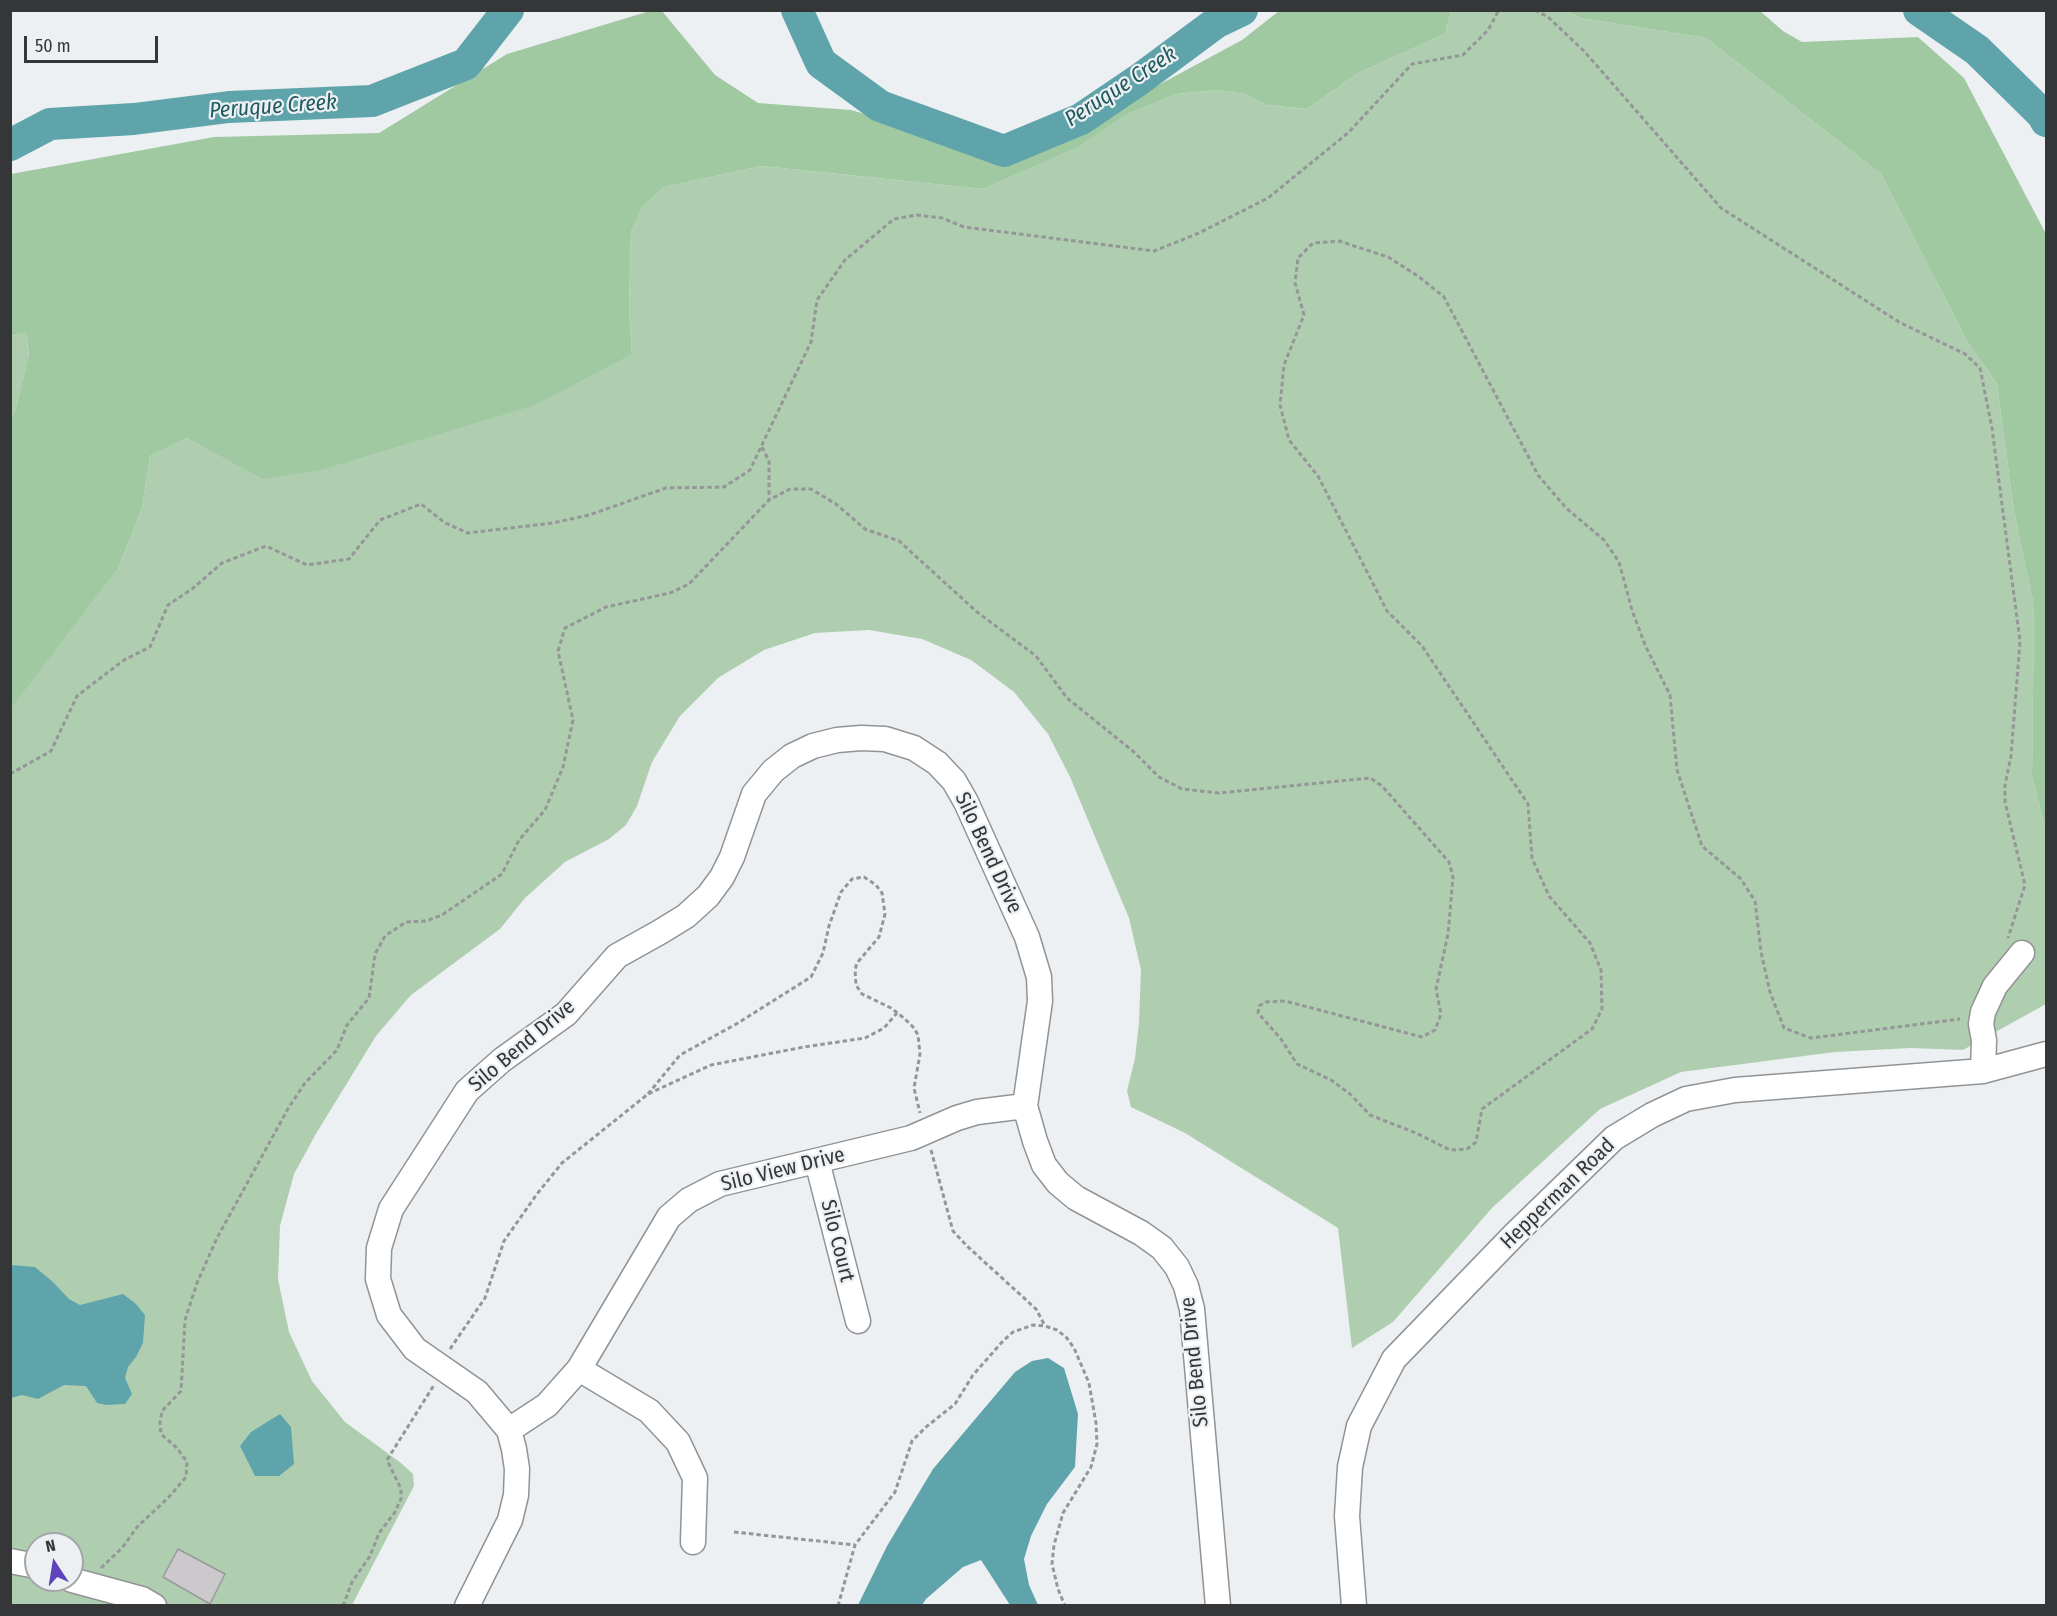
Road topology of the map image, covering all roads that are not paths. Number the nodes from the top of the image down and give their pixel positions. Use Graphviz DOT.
graph roads {
  1 [pos="2014,949"];
  2 [pos="2046,1054"];
  3 [pos="1983,1071"];
  4 [pos="1025,1106"];
  5 [pos="817,1161"];
  6 [pos="858,1321"];
  7 [pos="579,1369"];
  8 [pos="509,1430"];
  9 [pos="693,1542"];
  10 [pos="84,1584"];
  11 [pos="154,1605"];
  12 [pos="467,1605"];
  13 [pos="1218,1605"];
  14 [pos="1354,1605"];
  1 -- 3 [label="street"];
  2 -- 3 [label="street, Hepperman Road"];
  3 -- 14 [label="street, Hepperman Road"];
  4 -- 5 [label="street, Silo View Drive"];
  4 -- 8 [label="street, Silo Bend Drive"];
  4 -- 13 [label="street, Silo Bend Drive"];
  5 -- 6 [label="street, Silo Court"];
  5 -- 7 [label="street, Silo View Drive"];
  7 -- 8 [label="street, Silo View Drive"];
  7 -- 9 [label="street"];
  8 -- 12 [label="street, Silo Bend Drive"];
  10 -- 11 [label="street"];
}
